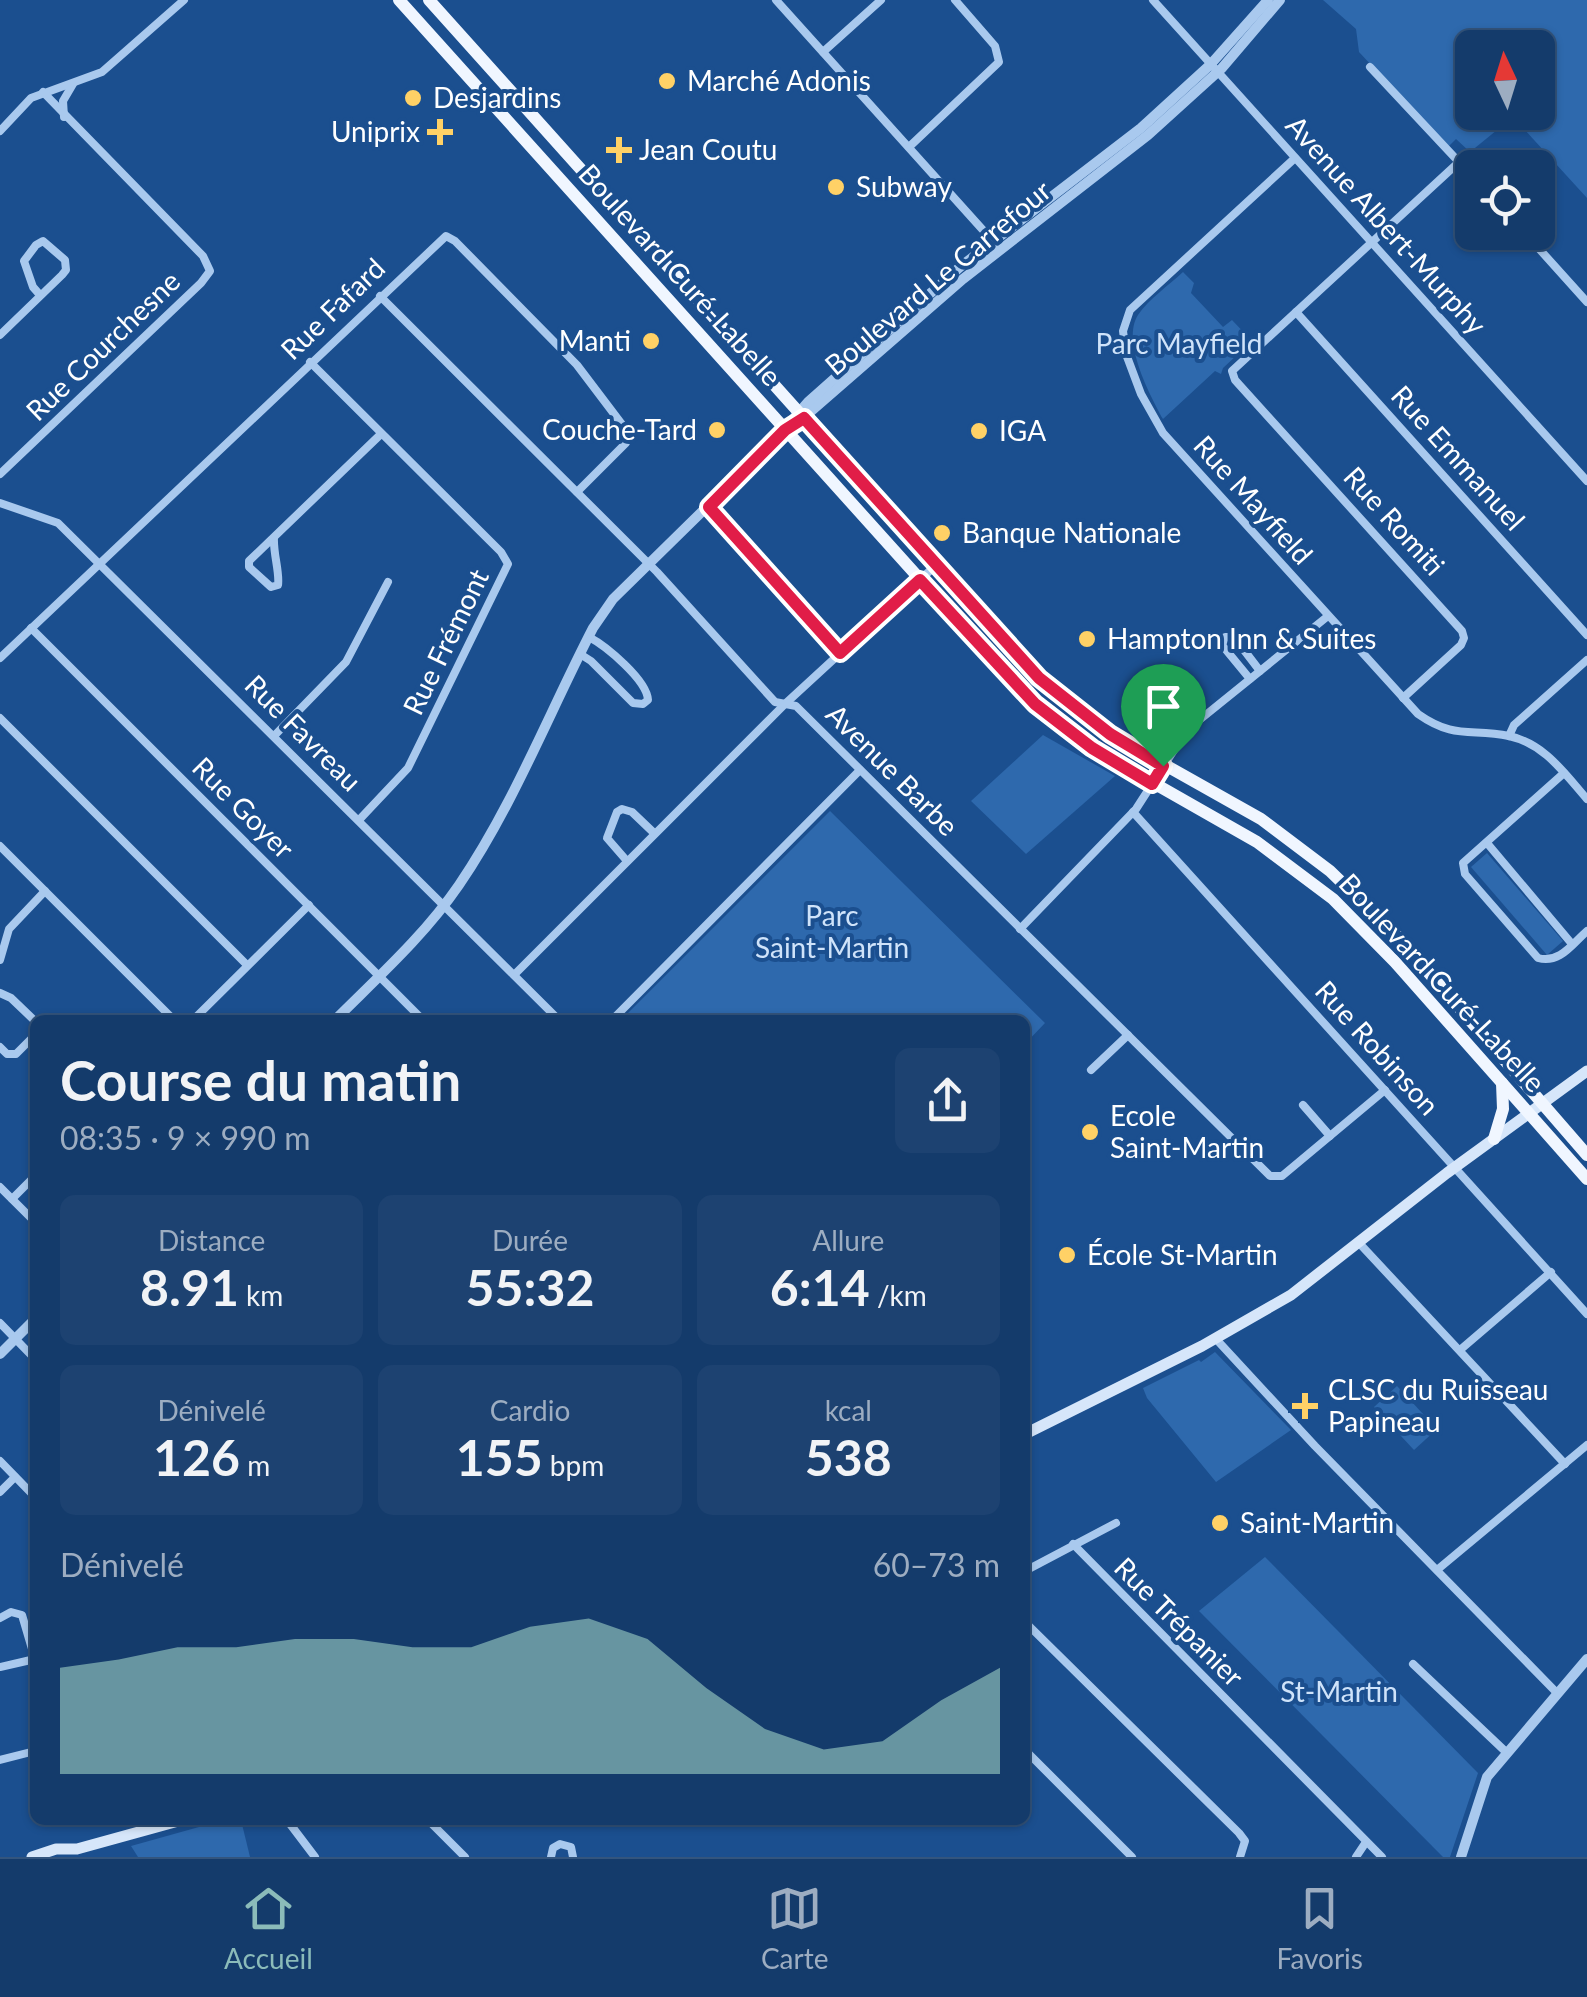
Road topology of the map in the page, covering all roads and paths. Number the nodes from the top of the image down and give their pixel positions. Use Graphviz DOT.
graph roads {
  1 [pos="184,0"];
  2 [pos="399,0"];
  3 [pos="429,0"];
  4 [pos="776,0"];
  5 [pos="882,0"];
  6 [pos="954,0"];
  7 [pos="1152,0"];
  8 [pos="1268,0"];
  9 [pos="1280,0"];
  10 [pos="823,52"];
  11 [pos="1370,67"];
  12 [pos="1214,68"];
  13 [pos="74,82"];
  14 [pos="43,92"];
  15 [pos="64,117"];
  16 [pos="0,131"];
  17 [pos="908,146"];
  18 [pos="1295,158"];
  19 [pos="1455,159"];
  20 [pos="1455,165"];
  21 [pos="616,209"];
  22 [pos="589,211"];
  23 [pos="1372,242"];
  24 [pos="997,245"];
  25 [pos="1540,250"];
  26 [pos="40,295"];
  27 [pos="380,296"];
  28 [pos="1587,302"];
  29 [pos="1296,312"];
  30 [pos="0,334"];
  31 [pos="310,362"];
  32 [pos="801,416"];
  33 [pos="785,430"];
  34 [pos="381,434"];
  35 [pos="0,474"];
  36 [pos="1587,481"];
  37 [pos="577,492"];
  38 [pos="0,503"];
  39 [pos="709,507"];
  40 [pos="274,538"];
  41 [pos="99,563"];
  42 [pos="648,564"];
  43 [pos="935,566"];
  44 [pos="920,580"];
  45 [pos="388,582"];
  46 [pos="1328,616"];
  47 [pos="32,628"];
  48 [pos="1587,635"];
  49 [pos="589,637"];
  50 [pos="840,653"];
  51 [pos="580,654"];
  52 [pos="0,658"];
  53 [pos="1587,660"];
  54 [pos="1260,671"];
  55 [pos="1250,679"];
  56 [pos="1403,698"];
  57 [pos="1156,699"];
  58 [pos="785,704"];
  59 [pos="0,718"];
  60 [pos="1184,732"];
  61 [pos="274,736"];
  62 [pos="1509,736"];
  63 [pos="1163,766"];
  64 [pos="860,770"];
  65 [pos="1564,773"];
  66 [pos="1152,784"];
  67 [pos="1586,795"];
  68 [pos="1133,812"];
  69 [pos="359,820"];
  70 [pos="654,834"];
  71 [pos="1488,843"];
  72 [pos="0,846"];
  73 [pos="627,861"];
  74 [pos="46,891"];
  75 [pos="309,905"];
  76 [pos="444,905"];
  77 [pos="1020,929"];
  78 [pos="1587,931"];
  79 [pos="1572,944"];
  80 [pos="0,960"];
  81 [pos="247,965"];
  82 [pos="514,975"];
  83 [pos="379,976"];
  84 [pos="0,993"];
  85 [pos="169,1015"];
  86 [pos="197,1015"];
  87 [pos="340,1015"];
  88 [pos="418,1015"];
  89 [pos="554,1015"];
  90 [pos="617,1015"];
  91 [pos="30,1016"];
  92 [pos="1128,1034"];
  93 [pos="30,1040"];
  94 [pos="0,1047"];
  95 [pos="1091,1070"];
  96 [pos="1587,1071"];
  97 [pos="1502,1083"];
  98 [pos="1386,1090"];
  99 [pos="1544,1103"];
  100 [pos="1303,1105"];
  101 [pos="1530,1113"];
  102 [pos="1330,1136"];
  103 [pos="1494,1140"];
  104 [pos="1587,1156"];
  105 [pos="1455,1168"];
  106 [pos="1587,1179"];
  107 [pos="30,1181"];
  108 [pos="0,1187"];
  109 [pos="12,1199"];
  110 [pos="30,1217"];
  111 [pos="1360,1244"];
  112 [pos="1551,1272"];
  113 [pos="1587,1314"];
  114 [pos="0,1324"];
  115 [pos="30,1324"];
  116 [pos="15,1338"];
  117 [pos="1216,1339"];
  118 [pos="1460,1350"];
  119 [pos="0,1354"];
  120 [pos="30,1354"];
  121 [pos="1030,1432"];
  122 [pos="1587,1445"];
  123 [pos="0,1461"];
  124 [pos="1565,1464"];
  125 [pos="15,1477"];
  126 [pos="0,1492"];
  127 [pos="30,1492"];
  128 [pos="1116,1523"];
  129 [pos="1073,1544"];
  130 [pos="1030,1568"];
  131 [pos="1437,1570"];
  132 [pos="0,1618"];
  133 [pos="1030,1627"];
  134 [pos="30,1641"];
  135 [pos="30,1659"];
  136 [pos="1587,1659"];
  137 [pos="1413,1664"];
  138 [pos="0,1667"];
  139 [pos="1557,1693"];
  140 [pos="30,1752"];
  141 [pos="1506,1752"];
  142 [pos="1030,1755"];
  143 [pos="0,1760"];
  144 [pos="166,1825"];
  145 [pos="290,1825"];
  146 [pos="433,1825"];
  147 [pos="1366,1842"];
  148 [pos="78,1853"];
  149 [pos="1379,1856"];
  150 [pos="32,1857"];
  151 [pos="65,1857"];
  152 [pos="314,1857"];
  153 [pos="465,1857"];
  154 [pos="551,1857"];
  155 [pos="573,1857"];
  156 [pos="1132,1857"];
  157 [pos="1240,1857"];
  158 [pos="1356,1857"];
  159 [pos="1461,1857"];
  1 -- 13 [label="street"];
  2 -- 22 [label="main road, Boulevard Curé-Labelle"];
  3 -- 21 [label="main road, Boulevard Curé-Labelle"];
  4 -- 10 [label="street"];
  5 -- 10 [label="street"];
  6 -- 17 [label="street"];
  7 -- 12 [label="street, Avenue Albert-Murphy"];
  8 -- 12 [label="street, Boulevard Le Carrefour"];
  9 -- 12 [label="street, Boulevard Le Carrefour"];
  10 -- 17 [label="street"];
  11 -- 19 [label="street"];
  12 -- 18 [label="street, Avenue Albert-Murphy"];
  12 -- 24 [label="street, Boulevard Le Carrefour"];
  13 -- 14 [label="street"];
  13 -- 15 [label="street"];
  14 -- 15 [label="street, Rue Courchesne"];
  14 -- 16 [label="street"];
  15 -- 35 [label="street, Rue Courchesne"];
  17 -- 24 [label="street"];
  18 -- 23 [label="street, Avenue Albert-Murphy"];
  18 -- 46 [label="street, Rue Mayfield"];
  20 -- 23 [label="street"];
  21 -- 22 [label="main road"];
  21 -- 32 [label="main road, Boulevard Curé-Labelle"];
  22 -- 33 [label="main road, Boulevard Curé-Labelle"];
  23 -- 29 [label="street"];
  23 -- 36 [label="street, Avenue Albert-Murphy"];
  24 -- 32 [label="street, Boulevard Le Carrefour"];
  25 -- 28 [label="street"];
  26 -- 26 [label="street"];
  26 -- 30 [label="street"];
  27 -- 31 [label="street, Rue Fafard"];
  27 -- 37 [label="street, Avenue Barbe"];
  27 -- 37 [label="street, Rue Fafard"];
  29 -- 48 [label="street, Rue Emmanuel"];
  29 -- 56 [label="street, Rue Romiti"];
  31 -- 34 [label="street, Rue Frémont"];
  31 -- 41 [label="street, Rue Fafard"];
  32 -- 33 [label="street, Boulevard Le Carrefour"];
  32 -- 43 [label="main road, Boulevard Curé-Labelle"];
  33 -- 39 [label="street, Boulevard Le Carrefour"];
  33 -- 44 [label="main road, Boulevard Curé-Labelle"];
  34 -- 40 [label="street"];
  34 -- 69 [label="street, Rue Frémont"];
  37 -- 42 [label="street, Avenue Barbe"];
  38 -- 41 [label="street, Rue Favreau"];
  39 -- 42 [label="street, Boulevard Le Carrefour"];
  39 -- 50 [label="street"];
  40 -- 40 [label="street"];
  41 -- 47 [label="street, Rue Fafard"];
  41 -- 61 [label="street, Rue Favreau"];
  42 -- 49 [label="street, Boulevard Le Carrefour"];
  42 -- 58 [label="street, Avenue Barbe"];
  43 -- 44 [label="street"];
  43 -- 63 [label="main road, Boulevard Curé-Labelle"];
  44 -- 50 [label="street"];
  44 -- 66 [label="main road, Boulevard Curé-Labelle"];
  45 -- 61 [label="street"];
  46 -- 54 [label="street"];
  46 -- 56 [label="street, Rue Mayfield"];
  47 -- 52 [label="street, Rue Fafard"];
  47 -- 75 [label="street, Rue Goyer"];
  49 -- 51 [label="street, Boulevard Le Carrefour"];
  49 -- 51 [label="street"];
  50 -- 58 [label="street"];
  51 -- 76 [label="street, Boulevard Le Carrefour"];
  53 -- 62 [label="street"];
  54 -- 55 [label="street"];
  54 -- 55 [label="street"];
  55 -- 60 [label="street"];
  56 -- 62 [label="street, Rue Mayfield"];
  57 -- 60 [label="street"];
  58 -- 64 [label="street, Avenue Barbe"];
  58 -- 70 [label="street"];
  59 -- 81 [label="street"];
  60 -- 63 [label="street"];
  61 -- 69 [label="street, Rue Favreau"];
  62 -- 65 [label="street, Rue Mayfield"];
  63 -- 66 [label="street"];
  63 -- 99 [label="main road, Boulevard Curé-Labelle"];
  64 -- 77 [label="street, Avenue Barbe"];
  64 -- 90 [label="street"];
  65 -- 67 [label="street, Rue Mayfield"];
  65 -- 71 [label="street"];
  66 -- 68 [label="street"];
  66 -- 97 [label="main road, Boulevard Curé-Labelle"];
  68 -- 77 [label="street"];
  68 -- 98 [label="street, Rue Robinson"];
  69 -- 76 [label="street, Rue Favreau"];
  70 -- 73 [label="street"];
  70 -- 73 [label="street"];
  71 -- 79 [label="street"];
  71 -- 79 [label="street"];
  72 -- 74 [label="street"];
  73 -- 82 [label="street"];
  74 -- 80 [label="street"];
  74 -- 85 [label="street"];
  75 -- 81 [label="street"];
  75 -- 83 [label="street, Rue Goyer"];
  76 -- 82 [label="street, Rue Favreau"];
  76 -- 83 [label="street, Boulevard Le Carrefour"];
  77 -- 92 [label="street, Avenue Barbe"];
  78 -- 79 [label="street"];
  81 -- 86 [label="street"];
  82 -- 89 [label="street, Rue Favreau"];
  83 -- 87 [label="street, Boulevard Le Carrefour"];
  83 -- 88 [label="street, Rue Goyer"];
  84 -- 91 [label="street"];
  92 -- 95 [label="street"];
  92 -- 102 [label="street, Avenue Barbe"];
  93 -- 94 [label="street"];
  96 -- 99 [label="main road"];
  97 -- 101 [label="main road, Boulevard Curé-Labelle"];
  97 -- 103 [label="main road"];
  98 -- 102 [label="street, Avenue Barbe"];
  98 -- 105 [label="street, Rue Robinson"];
  99 -- 101 [label="main road"];
  99 -- 104 [label="main road, Boulevard Curé-Labelle"];
  100 -- 102 [label="street"];
  101 -- 103 [label="main road"];
  101 -- 106 [label="main road, Boulevard Curé-Labelle"];
  103 -- 105 [label="main road"];
  105 -- 111 [label="main road"];
  105 -- 112 [label="street, Rue Robinson"];
  107 -- 109 [label="street"];
  108 -- 109 [label="street"];
  109 -- 110 [label="street"];
  111 -- 117 [label="main road"];
  111 -- 118 [label="street"];
  112 -- 113 [label="street, Rue Robinson"];
  112 -- 118 [label="street"];
  114 -- 116 [label="street"];
  115 -- 116 [label="street"];
  116 -- 119 [label="street"];
  116 -- 120 [label="street"];
  117 -- 121 [label="main road"];
  117 -- 131 [label="street"];
  118 -- 124 [label="street"];
  122 -- 124 [label="street"];
  123 -- 125 [label="street"];
  124 -- 131 [label="street"];
  125 -- 126 [label="street"];
  125 -- 127 [label="street"];
  128 -- 129 [label="street"];
  129 -- 130 [label="street"];
  129 -- 147 [label="street, Rue Trépanier"];
  131 -- 139 [label="street"];
  132 -- 134 [label="street"];
  133 -- 157 [label="street"];
  135 -- 138 [label="street"];
  136 -- 139 [label="street"];
  137 -- 141 [label="street"];
  139 -- 141 [label="street"];
  140 -- 143 [label="street"];
  141 -- 159 [label="street"];
  142 -- 156 [label="street"];
  144 -- 148 [label="main road"];
  145 -- 152 [label="street"];
  146 -- 153 [label="street"];
  147 -- 149 [label="street, Rue Trépanier"];
  147 -- 158 [label="street"];
  148 -- 150 [label="main road"];
  148 -- 151 [label="main road"];
  154 -- 155 [label="street"];
}
